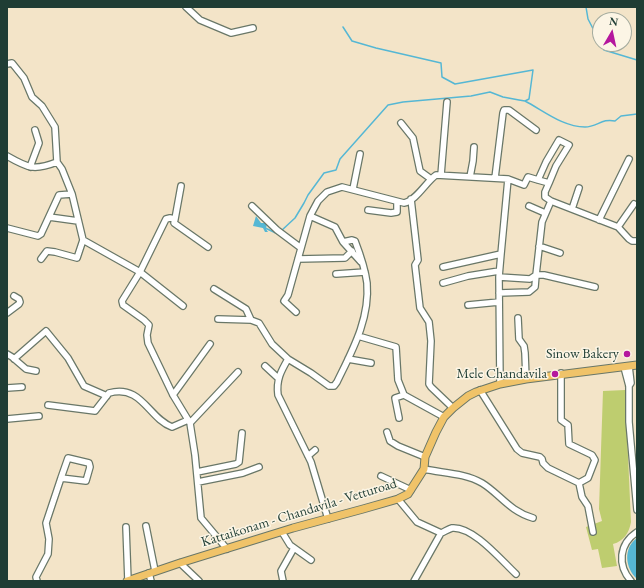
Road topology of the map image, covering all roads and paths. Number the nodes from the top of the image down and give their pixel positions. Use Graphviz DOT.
graph roads {
  1 [pos="186,7"];
  2 [pos="253,28"];
  3 [pos="7,64"];
  4 [pos="447,102"];
  5 [pos="401,123"];
  6 [pos="35,130"];
  7 [pos="536,130"];
  8 [pos="474,147"];
  9 [pos="360,154"];
  10 [pos="7,156"];
  11 [pos="629,158"];
  12 [pos="57,162"];
  13 [pos="30,167"];
  14 [pos="442,175"];
  15 [pos="470,177"];
  16 [pos="495,178"];
  17 [pos="431,179"];
  18 [pos="508,179"];
  19 [pos="538,180"];
  20 [pos="548,183"];
  21 [pos="181,186"];
  22 [pos="579,188"];
  23 [pos="353,190"];
  24 [pos="72,194"];
  25 [pos="411,199"];
  26 [pos="551,201"];
  27 [pos="397,202"];
  28 [pos="634,204"];
  29 [pos="252,206"];
  30 [pos="529,206"];
  31 [pos="572,209"];
  32 [pos="368,210"];
  33 [pos="545,213"];
  34 [pos="310,216"];
  35 [pos="49,217"];
  36 [pos="176,219"];
  37 [pos="600,220"];
  38 [pos="78,221"];
  39 [pos="618,227"];
  40 [pos="7,228"];
  41 [pos="83,240"];
  42 [pos="637,241"];
  43 [pos="343,242"];
  44 [pos="539,246"];
  45 [pos="208,247"];
  46 [pos="301,248"];
  47 [pos="352,251"];
  48 [pos="560,253"];
  49 [pos="501,254"];
  50 [pos="41,259"];
  51 [pos="298,259"];
  52 [pos="363,264"];
  53 [pos="443,267"];
  54 [pos="140,272"];
  55 [pos="365,272"];
  56 [pos="336,274"];
  57 [pos="499,274"];
  58 [pos="536,275"];
  59 [pos="443,283"];
  60 [pos="595,287"];
  61 [pos="214,289"];
  62 [pos="499,293"];
  63 [pos="14,296"];
  64 [pos="499,302"];
  65 [pos="468,305"];
  66 [pos="183,306"];
  67 [pos="296,312"];
  68 [pos="7,313"];
  69 [pos="518,318"];
  70 [pos="218,319"];
  71 [pos="251,320"];
  72 [pos="358,336"];
  73 [pos="210,344"];
  74 [pos="7,354"];
  75 [pos="348,358"];
  76 [pos="14,359"];
  77 [pos="288,359"];
  78 [pos="371,363"];
  79 [pos="265,366"];
  80 [pos="630,366"];
  81 [pos="36,371"];
  82 [pos="238,372"];
  83 [pos="561,373"];
  84 [pos="278,378"];
  85 [pos="526,379"];
  86 [pos="500,384"];
  87 [pos="22,387"];
  88 [pos="7,388"];
  89 [pos="480,390"];
  90 [pos="173,395"];
  91 [pos="404,395"];
  92 [pos="107,396"];
  93 [pos="48,405"];
  94 [pos="453,408"];
  95 [pos="39,416"];
  96 [pos="444,417"];
  97 [pos="399,418"];
  98 [pos="7,419"];
  99 [pos="189,422"];
  100 [pos="387,432"];
  101 [pos="242,433"];
  102 [pos="315,450"];
  103 [pos="308,456"];
  104 [pos="426,457"];
  105 [pos="259,466"];
  106 [pos="424,469"];
  107 [pos="197,472"];
  108 [pos="381,476"];
  109 [pos="61,478"];
  110 [pos="86,482"];
  111 [pos="198,482"];
  112 [pos="93,483"];
  113 [pos="579,483"];
  114 [pos="410,490"];
  115 [pos="398,499"];
  116 [pos="637,510"];
  117 [pos="533,518"];
  118 [pos="328,519"];
  119 [pos="146,526"];
  120 [pos="126,527"];
  121 [pos="282,532"];
  122 [pos="593,532"];
  123 [pos="637,532"];
  124 [pos="441,533"];
  125 [pos="294,548"];
  126 [pos="227,549"];
  127 [pos="311,560"];
  128 [pos="180,563"];
  129 [pos="152,572"];
  130 [pos="191,573"];
  131 [pos="516,574"];
  132 [pos="130,580"];
  133 [pos="37,581"];
  134 [pos="152,581"];
  135 [pos="192,581"];
  136 [pos="199,581"];
  137 [pos="283,581"];
  138 [pos="414,581"];
  139 [pos="631,581"];
  1 -- 2 [label="street"];
  3 -- 12 [label="street"];
  4 -- 14 [label="street"];
  5 -- 17 [label="street"];
  6 -- 13 [label="street"];
  7 -- 16 [label="street"];
  8 -- 15 [label="street"];
  9 -- 23 [label="street"];
  10 -- 13 [label="street"];
  11 -- 37 [label="street"];
  12 -- 13 [label="street"];
  12 -- 24 [label="street"];
  14 -- 15 [label="street"];
  14 -- 17 [label="street"];
  15 -- 16 [label="street"];
  16 -- 18 [label="street"];
  17 -- 25 [label="street"];
  18 -- 19 [label="street"];
  18 -- 49 [label="street"];
  19 -- 20 [label="street"];
  19 -- 20 [label="street"];
  20 -- 26 [label="street"];
  21 -- 36 [label="street"];
  22 -- 31 [label="street"];
  23 -- 27 [label="street"];
  23 -- 34 [label="street"];
  24 -- 35 [label="street"];
  24 -- 38 [label="street"];
  25 -- 27 [label="street"];
  25 -- 94 [label="street"];
  26 -- 31 [label="street"];
  26 -- 33 [label="street"];
  27 -- 32 [label="street"];
  28 -- 39 [label="street"];
  29 -- 46 [label="street"];
  30 -- 33 [label="street"];
  31 -- 37 [label="street"];
  33 -- 44 [label="street"];
  34 -- 43 [label="street"];
  34 -- 46 [label="street"];
  35 -- 38 [label="street"];
  35 -- 40 [label="street"];
  36 -- 45 [label="street"];
  36 -- 54 [label="street"];
  37 -- 39 [label="street"];
  38 -- 41 [label="street"];
  39 -- 42 [label="street"];
  41 -- 50 [label="street"];
  41 -- 54 [label="street"];
  43 -- 47 [label="street"];
  43 -- 52 [label="street"];
  44 -- 48 [label="street"];
  44 -- 58 [label="street"];
  46 -- 51 [label="street"];
  47 -- 51 [label="street"];
  47 -- 52 [label="street"];
  49 -- 53 [label="street"];
  49 -- 57 [label="street"];
  51 -- 67 [label="street"];
  52 -- 55 [label="street"];
  54 -- 66 [label="street"];
  54 -- 90 [label="street"];
  55 -- 56 [label="street"];
  55 -- 72 [label="street"];
  57 -- 58 [label="street"];
  57 -- 59 [label="street"];
  57 -- 62 [label="street"];
  58 -- 60 [label="street"];
  58 -- 62 [label="street"];
  61 -- 71 [label="street"];
  62 -- 64 [label="street"];
  63 -- 68 [label="street"];
  64 -- 65 [label="street"];
  64 -- 86 [label="street"];
  69 -- 85 [label="street"];
  70 -- 71 [label="street"];
  71 -- 77 [label="street"];
  72 -- 75 [label="street"];
  72 -- 91 [label="street"];
  73 -- 90 [label="street"];
  74 -- 76 [label="street"];
  75 -- 77 [label="street"];
  75 -- 78 [label="street"];
  76 -- 81 [label="street"];
  76 -- 92 [label="street"];
  77 -- 84 [label="street"];
  79 -- 84 [label="street"];
  80 -- 83 [label="main road, Kattaikonam - Chandavila - Vetturoad"];
  80 -- 116 [label="street"];
  82 -- 99 [label="street"];
  83 -- 85 [label="main road, Kattaikonam - Chandavila - Vetturoad"];
  83 -- 113 [label="street"];
  84 -- 103 [label="street"];
  85 -- 86 [label="main road, Kattaikonam - Chandavila - Vetturoad"];
  86 -- 89 [label="main road, Kattaikonam - Chandavila - Vetturoad"];
  87 -- 88 [label="street"];
  89 -- 94 [label="main road, Kattaikonam - Chandavila - Vetturoad"];
  89 -- 113 [label="street"];
  90 -- 99 [label="street"];
  91 -- 96 [label="street"];
  91 -- 97 [label="street"];
  92 -- 93 [label="street"];
  92 -- 99 [label="street"];
  94 -- 96 [label="main road, Kattaikonam - Chandavila - Vetturoad"];
  95 -- 98 [label="street"];
  96 -- 104 [label="main road, Kattaikonam - Chandavila - Vetturoad"];
  99 -- 107 [label="street"];
  100 -- 104 [label="street"];
  101 -- 107 [label="street"];
  102 -- 103 [label="street"];
  103 -- 118 [label="street"];
  104 -- 106 [label="main road, Kattaikonam - Chandavila - Vetturoad"];
  105 -- 111 [label="street"];
  106 -- 114 [label="main road, Kattaikonam - Chandavila - Vetturoad"];
  106 -- 117 [label="street"];
  107 -- 111 [label="street"];
  108 -- 114 [label="street"];
  109 -- 110 [label="street"];
  109 -- 110 [label="street"];
  109 -- 133 [label="street"];
  110 -- 112 [label="street"];
  111 -- 126 [label="street"];
  113 -- 122 [label="street"];
  114 -- 115 [label="main road, Kattaikonam - Chandavila - Vetturoad"];
  115 -- 118 [label="main road, Kattaikonam - Chandavila - Vetturoad"];
  115 -- 124 [label="street"];
  118 -- 121 [label="main road, Kattaikonam - Chandavila - Vetturoad"];
  119 -- 129 [label="street"];
  120 -- 132 [label="street"];
  121 -- 125 [label="street"];
  121 -- 126 [label="main road, Kattaikonam - Chandavila - Vetturoad"];
  123 -- 139 [label="street"];
  124 -- 131 [label="street"];
  124 -- 138 [label="street"];
  125 -- 127 [label="street"];
  125 -- 137 [label="street"];
  126 -- 128 [label="main road, Kattaikonam - Chandavila - Vetturoad"];
  128 -- 129 [label="main road, Kattaikonam - Chandavila - Vetturoad"];
  128 -- 130 [label="street"];
  129 -- 132 [label="main road, Kattaikonam - Chandavila - Vetturoad"];
  129 -- 134 [label="street"];
  130 -- 135 [label="street"];
  130 -- 136 [label="street"];
}
